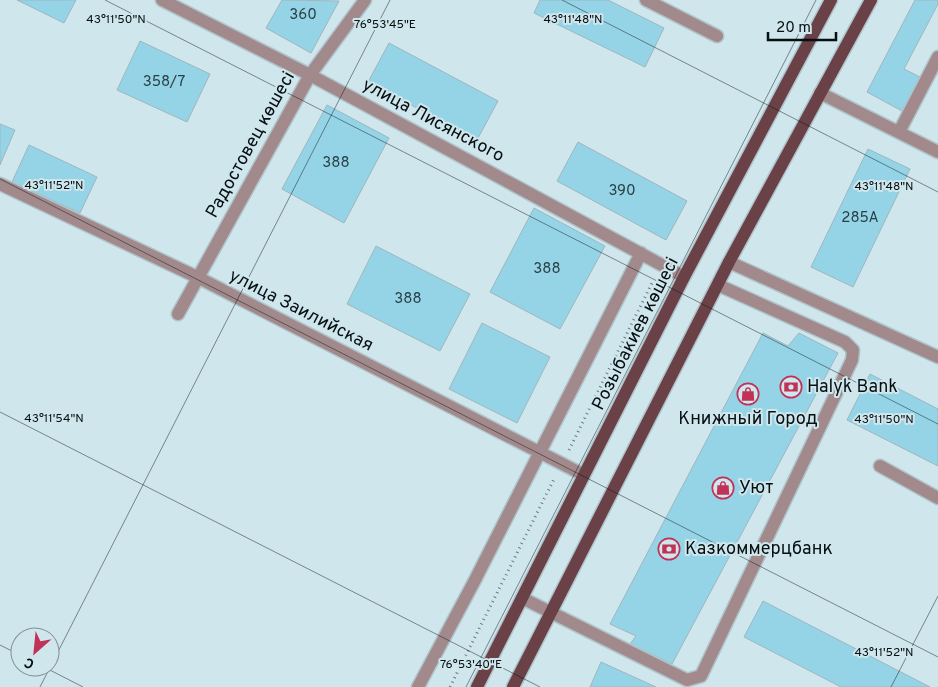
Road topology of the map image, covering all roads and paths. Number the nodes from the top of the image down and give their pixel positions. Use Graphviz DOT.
graph roads {
  1 [pos="162,0"];
  2 [pos="365,0"];
  3 [pos="646,0"];
  4 [pos="870,0"];
  5 [pos="829,3"];
  6 [pos="717,36"];
  7 [pos="938,57"];
  8 [pos="310,75"];
  9 [pos="820,93"];
  10 [pos="899,132"];
  11 [pos="938,152"];
  12 [pos="0,184"];
  13 [pos="641,253"];
  14 [pos="730,262"];
  15 [pos="197,277"];
  16 [pos="684,277"];
  17 [pos="654,281"];
  18 [pos="718,285"];
  19 [pos="178,314"];
  20 [pos="938,357"];
  21 [pos="540,452"];
  22 [pos="562,464"];
  23 [pos="880,466"];
  24 [pos="584,475"];
  25 [pos="938,498"];
  26 [pos="522,598"];
  27 [pos="551,613"];
  28 [pos="418,687"];
  29 [pos="450,687"];
  30 [pos="477,687"];
  31 [pos="513,687"];
  1 -- 8 [label="street, улица Лисянского"];
  2 -- 8 [label="street, Радостовец көшесі"];
  3 -- 6 [label="street"];
  4 -- 9 [label="main road"];
  5 -- 16 [label="main road, Розыбакиев көшесі"];
  7 -- 10 [label="street"];
  8 -- 13 [label="street, улица Лисянского"];
  8 -- 15 [label="street, Радостовец көшесі"];
  9 -- 10 [label="street"];
  9 -- 14 [label="main road"];
  10 -- 11 [label="street"];
  12 -- 15 [label="street, улица Заилийская"];
  13 -- 16 [label="street, улица Лисянского"];
  13 -- 21 [label="street"];
  14 -- 18 [label="main road"];
  14 -- 20 [label="street"];
  15 -- 19 [label="street, Радостовец көшесі"];
  15 -- 21 [label="street, улица Заилийская"];
  16 -- 24 [label="main road, Розыбакиев көшесі"];
  17 -- 22 [label="path"];
  18 -- 27 [label="main road"];
  18 -- 27 [label="street"];
  21 -- 22 [label="street, улица Заилийская"];
  21 -- 28 [label="street"];
  22 -- 24 [label="street, улица Заилийская"];
  22 -- 29 [label="path"];
  23 -- 25 [label="street"];
  24 -- 26 [label="main road, Розыбакиев көшесі"];
  26 -- 27 [label="street"];
  26 -- 30 [label="main road, Розыбакиев көшесі"];
  27 -- 31 [label="main road"];
}
